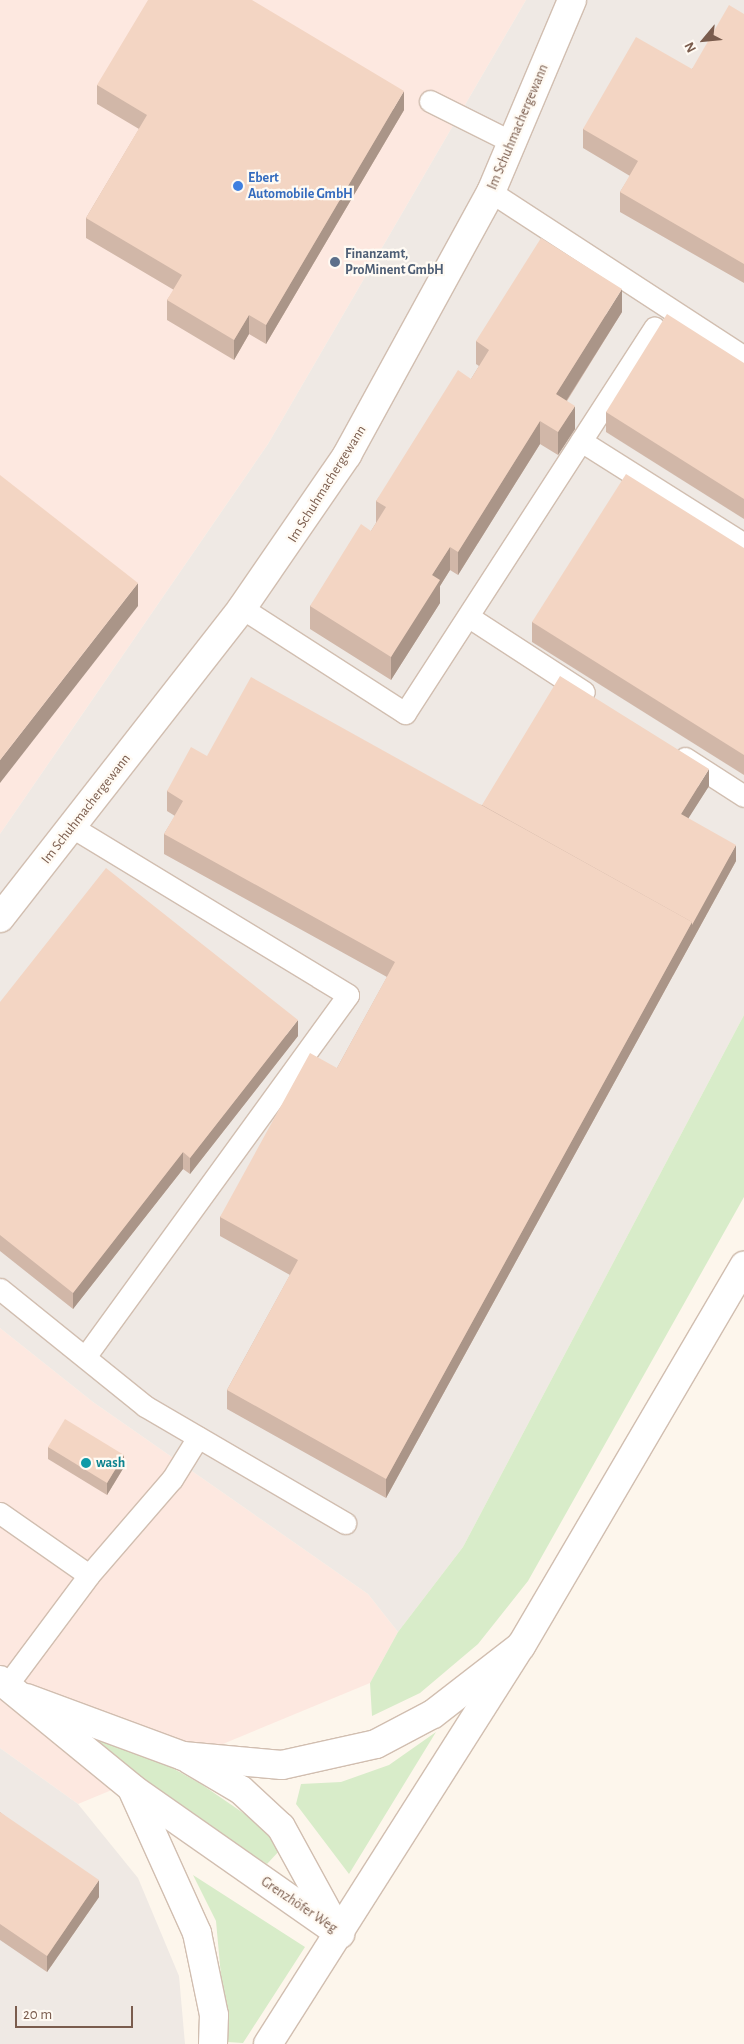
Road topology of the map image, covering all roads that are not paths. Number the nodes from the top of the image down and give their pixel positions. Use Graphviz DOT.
graph roads {
  1 [pos="572,0"];
  2 [pos="430,101"];
  3 [pos="512,142"];
  4 [pos="491,192"];
  5 [pos="654,328"];
  6 [pos="744,357"];
  7 [pos="580,441"];
  8 [pos="744,544"];
  9 [pos="242,608"];
  10 [pos="469,617"];
  11 [pos="602,704"];
  12 [pos="669,747"];
  13 [pos="744,796"];
  14 [pos="72,827"];
  15 [pos="0,918"];
  16 [pos="744,1266"];
  17 [pos="0,1289"];
  18 [pos="85,1357"];
  19 [pos="198,1437"];
  20 [pos="0,1513"];
  21 [pos="345,1524"];
  22 [pos="89,1575"];
  23 [pos="521,1646"];
  24 [pos="11,1688"];
  25 [pos="183,1756"];
  26 [pos="133,1789"];
  27 [pos="340,1934"];
  28 [pos="213,2044"];
  29 [pos="268,2044"];
  1 -- 3 [label="street, Im Schuhmachergewann"];
  2 -- 3 [label="lane"];
  3 -- 4 [label="street, Im Schuhmachergewann"];
  4 -- 6 [label="lane"];
  4 -- 9 [label="street, Im Schuhmachergewann"];
  5 -- 7 [label="lane"];
  7 -- 8 [label="lane"];
  7 -- 10 [label="lane"];
  9 -- 10 [label="lane"];
  9 -- 14 [label="street, Im Schuhmachergewann"];
  10 -- 11 [label="lane"];
  12 -- 13 [label="lane"];
  14 -- 15 [label="street, Im Schuhmachergewann"];
  14 -- 18 [label="lane"];
  16 -- 23 [label="street"];
  17 -- 18 [label="lane"];
  18 -- 19 [label="lane"];
  19 -- 21 [label="lane"];
  19 -- 22 [label="lane"];
  20 -- 22 [label="lane"];
  22 -- 24 [label="lane"];
  23 -- 25 [label="street, Grenzhöfer Weg"];
  23 -- 27 [label="street"];
  24 -- 25 [label="street, Grenzhöfer Weg"];
  24 -- 26 [label="street, Grenzhöfer Weg"];
  25 -- 27 [label="street, Grenzhöfer Weg"];
  26 -- 27 [label="street, Grenzhöfer Weg"];
  26 -- 28 [label="street, Grenzhöfer Weg"];
  27 -- 29 [label="street"];
}
